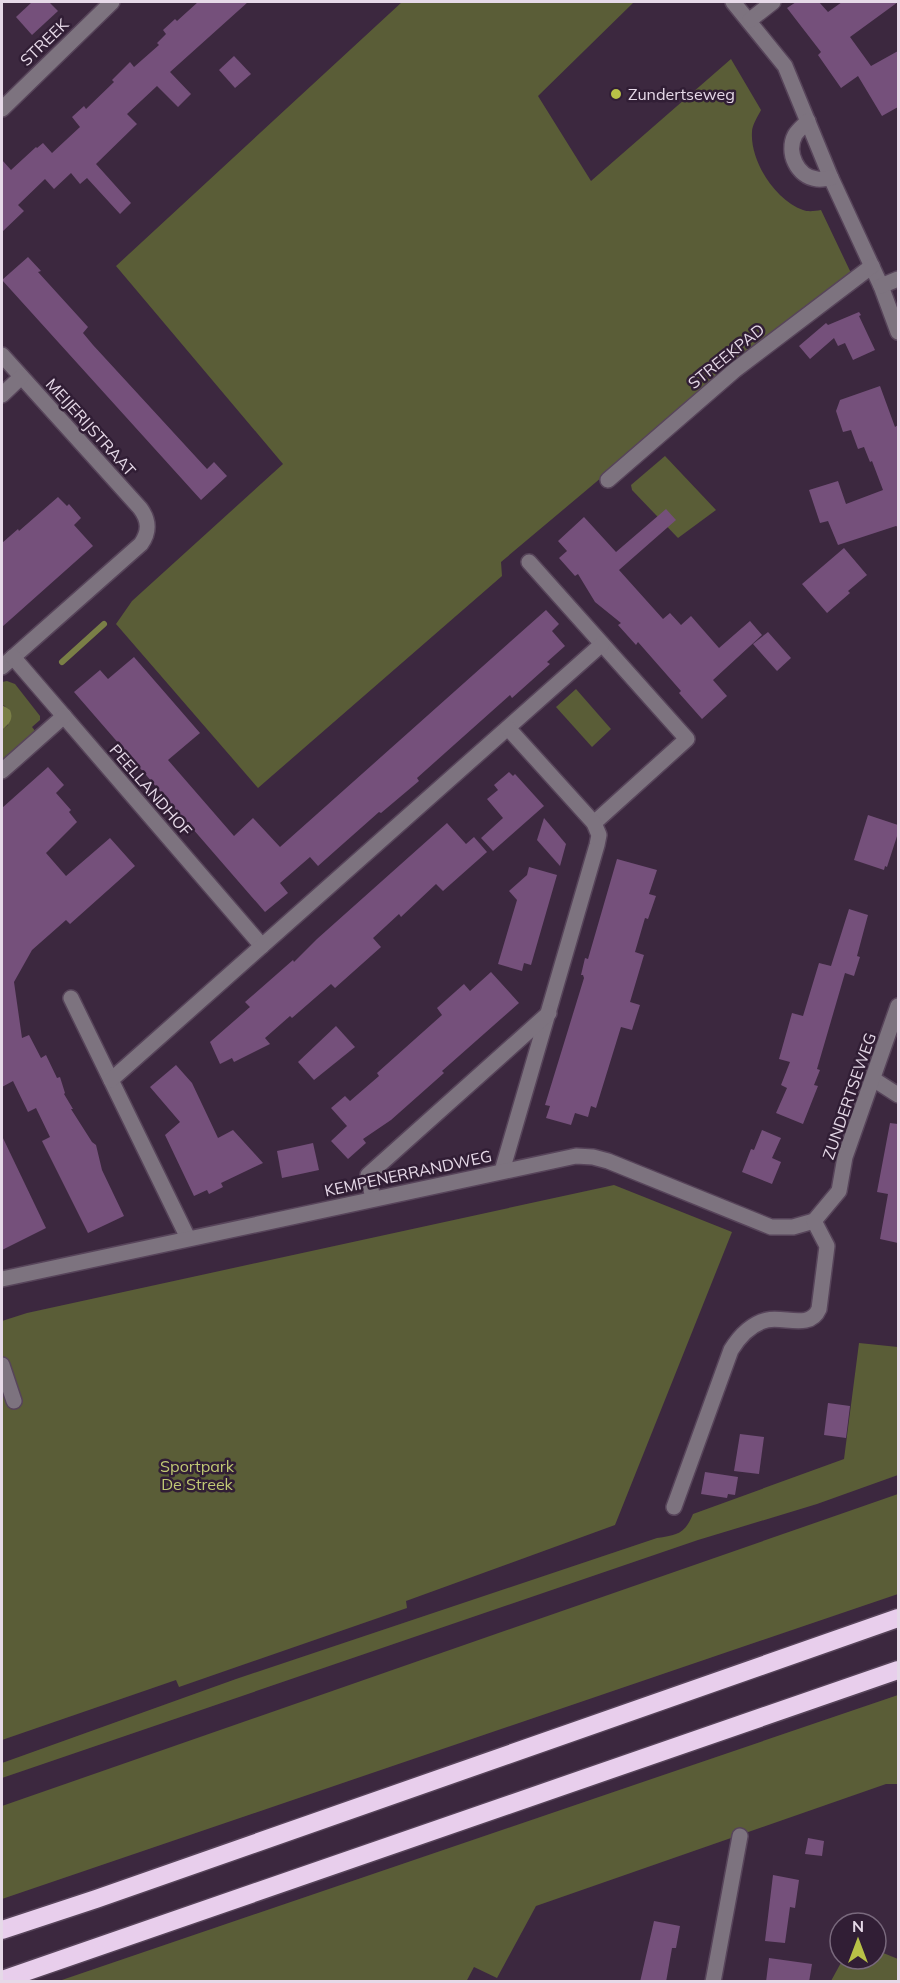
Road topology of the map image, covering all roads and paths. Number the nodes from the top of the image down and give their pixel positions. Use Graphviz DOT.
graph roads {
  1 [pos="112,2"];
  2 [pos="733,2"];
  3 [pos="773,2"];
  4 [pos="750,20"];
  5 [pos="2,109"];
  6 [pos="808,122"];
  7 [pos="831,178"];
  8 [pos="872,266"];
  9 [pos="898,279"];
  10 [pos="880,286"];
  11 [pos="898,332"];
  12 [pos="2,355"];
  13 [pos="21,377"];
  14 [pos="2,395"];
  15 [pos="608,480"];
  16 [pos="529,562"];
  17 [pos="603,644"];
  18 [pos="7,662"];
  19 [pos="64,716"];
  20 [pos="508,728"];
  21 [pos="2,771"];
  22 [pos="594,823"];
  23 [pos="262,946"];
  24 [pos="71,998"];
  25 [pos="898,1006"];
  26 [pos="549,1012"];
  27 [pos="873,1079"];
  28 [pos="111,1080"];
  29 [pos="898,1095"];
  30 [pos="502,1171"];
  31 [pos="373,1199"];
  32 [pos="814,1221"];
  33 [pos="188,1238"];
  34 [pos="2,1279"];
  35 [pos="2,1365"];
  36 [pos="14,1401"];
  37 [pos="674,1508"];
  38 [pos="898,1618"];
  39 [pos="898,1670"];
  40 [pos="740,1836"];
  41 [pos="2,1930"];
  42 [pos="2,1980"];
  43 [pos="713,1982"];
  1 -- 5 [label="street, STREEK"];
  2 -- 4 [label="street"];
  3 -- 4 [label="street"];
  4 -- 6 [label="street"];
  6 -- 7 [label="street"];
  6 -- 7 [label="street"];
  7 -- 8 [label="street"];
  8 -- 10 [label="street"];
  8 -- 15 [label="street, STREEKPAD"];
  9 -- 10 [label="street"];
  10 -- 11 [label="street"];
  12 -- 13 [label="street, MEIJERIJSTRAAT"];
  13 -- 14 [label="street"];
  13 -- 18 [label="street, MEIJERIJSTRAAT"];
  16 -- 17 [label="street"];
  17 -- 20 [label="street"];
  17 -- 22 [label="street"];
  18 -- 19 [label="street, PEELLANDHOF"];
  19 -- 21 [label="street"];
  19 -- 23 [label="street, PEELLANDHOF"];
  20 -- 22 [label="street"];
  20 -- 23 [label="street"];
  22 -- 26 [label="street"];
  23 -- 28 [label="street"];
  24 -- 28 [label="street"];
  25 -- 27 [label="street, ZUNDERTSEWEG"];
  26 -- 30 [label="street"];
  26 -- 31 [label="street"];
  27 -- 29 [label="street"];
  27 -- 32 [label="street, ZUNDERTSEWEG"];
  28 -- 33 [label="street"];
  30 -- 31 [label="street, KEMPENERRANDWEG"];
  30 -- 32 [label="street, KEMPENERRANDWEG"];
  31 -- 33 [label="street, KEMPENERRANDWEG"];
  32 -- 37 [label="street"];
  33 -- 34 [label="street, KEMPENERRANDWEG"];
  35 -- 36 [label="street"];
  38 -- 41 [label="highway"];
  39 -- 42 [label="highway"];
  40 -- 43 [label="street"];
}
